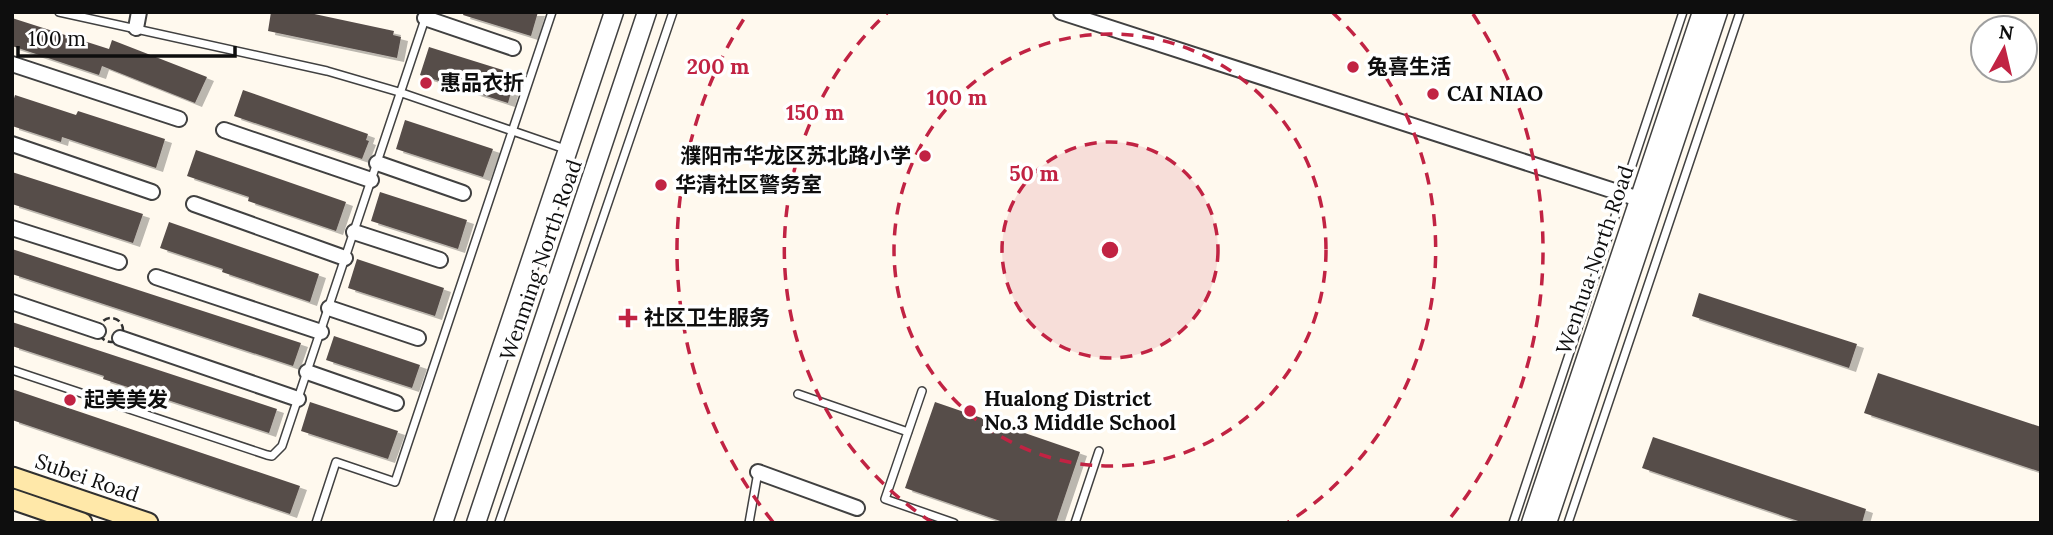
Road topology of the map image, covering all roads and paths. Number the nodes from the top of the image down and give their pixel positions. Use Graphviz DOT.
graph roads {
  1 [pos="59,12"];
  2 [pos="139,12"];
  3 [pos="552,12"];
  4 [pos="614,12"];
  5 [pos="648,12"];
  6 [pos="673,12"];
  7 [pos="1061,12"];
  8 [pos="1683,12"];
  9 [pos="1702,12"];
  10 [pos="1718,12"];
  11 [pos="1740,12"];
  12 [pos="426,15"];
  13 [pos="135,28"];
  14 [pos="513,48"];
  15 [pos="12,64"];
  16 [pos="400,92"];
  17 [pos="179,119"];
  18 [pos="224,130"];
  19 [pos="513,130"];
  20 [pos="12,144"];
  21 [pos="568,150"];
  22 [pos="377,163"];
  23 [pos="371,180"];
  24 [pos="152,192"];
  25 [pos="463,192"];
  26 [pos="1631,196"];
  27 [pos="194,204"];
  28 [pos="12,228"];
  29 [pos="354,232"];
  30 [pos="345,258"];
  31 [pos="440,260"];
  32 [pos="119,262"];
  33 [pos="156,276"];
  34 [pos="12,302"];
  35 [pos="329,308"];
  36 [pos="98,331"];
  37 [pos="321,332"];
  38 [pos="120,338"];
  39 [pos="418,338"];
  40 [pos="12,370"];
  41 [pos="307,372"];
  42 [pos="922,391"];
  43 [pos="798,394"];
  44 [pos="298,399"];
  45 [pos="396,403"];
  46 [pos="908,432"];
  47 [pos="1099,451"];
  48 [pos="758,472"];
  49 [pos="12,477"];
  50 [pos="12,499"];
  51 [pos="857,508"];
  52 [pos="82,523"];
  53 [pos="148,523"];
  54 [pos="316,523"];
  55 [pos="443,523"];
  56 [pos="476,523"];
  57 [pos="499,523"];
  58 [pos="749,523"];
  59 [pos="954,523"];
  60 [pos="1075,523"];
  61 [pos="1513,523"];
  62 [pos="1531,523"];
  63 [pos="1546,523"];
  64 [pos="1568,523"];
  1 -- 13 [label="lane"];
  2 -- 13 [label="street"];
  3 -- 19 [label="lane"];
  4 -- 21 [label="street, Wenming North Road"];
  5 -- 56 [label="street, Wenming North Road"];
  6 -- 57 [label="lane"];
  7 -- 26 [label="street"];
  8 -- 26 [label="lane"];
  9 -- 26 [label="street, Wenhua North Road"];
  10 -- 63 [label="street, Wenhua North Road"];
  11 -- 64 [label="lane"];
  12 -- 14 [label="street"];
  12 -- 16 [label="lane"];
  13 -- 16 [label="lane"];
  15 -- 17 [label="street"];
  16 -- 19 [label="lane"];
  16 -- 22 [label="lane"];
  18 -- 23 [label="street"];
  19 -- 21 [label="lane"];
  19 -- 54 [label="lane"];
  20 -- 24 [label="street"];
  21 -- 55 [label="street, Wenming North Road"];
  22 -- 23 [label="lane"];
  22 -- 25 [label="street"];
  23 -- 29 [label="lane"];
  26 -- 61 [label="lane"];
  26 -- 62 [label="street, Wenhua North Road"];
  27 -- 30 [label="street"];
  28 -- 32 [label="street"];
  29 -- 30 [label="lane"];
  29 -- 31 [label="street"];
  30 -- 35 [label="lane"];
  33 -- 37 [label="street"];
  34 -- 36 [label="street"];
  35 -- 37 [label="lane"];
  35 -- 39 [label="street"];
  37 -- 41 [label="lane"];
  38 -- 44 [label="street"];
  40 -- 44 [label="lane"];
  41 -- 44 [label="lane"];
  41 -- 45 [label="street"];
  42 -- 46 [label="lane"];
  43 -- 46 [label="lane"];
  46 -- 59 [label="lane"];
  47 -- 60 [label="lane"];
  48 -- 51 [label="street"];
  48 -- 58 [label="lane"];
  49 -- 53 [label="main road, Subei Road"];
  50 -- 52 [label="main road, Subei Road"];
}
